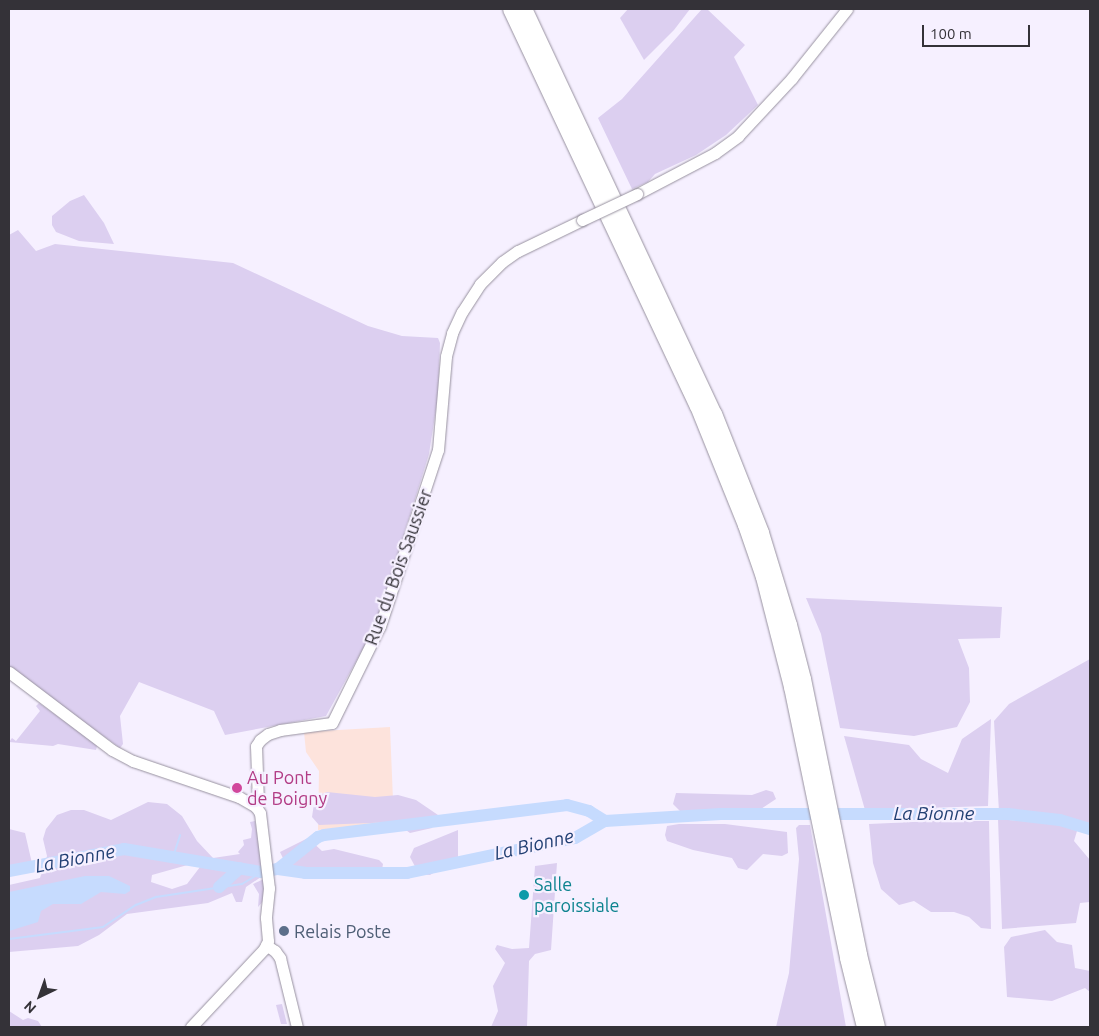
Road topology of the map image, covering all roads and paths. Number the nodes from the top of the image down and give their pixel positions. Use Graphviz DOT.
graph roads {
  1 [pos="511,9"];
  2 [pos="524,9"];
  3 [pos="847,9"];
  4 [pos="9,672"];
  5 [pos="256,807"];
  6 [pos="823,807"];
  7 [pos="266,945"];
  8 [pos="855,965"];
  9 [pos="191,1027"];
  10 [pos="297,1027"];
  11 [pos="865,1027"];
  12 [pos="877,1027"];
  1 -- 6 [label="highway"];
  2 -- 6 [label="highway"];
  3 -- 5 [label="street, Rue du Bois Saussier, bridge"];
  4 -- 5 [label="street"];
  5 -- 7 [label="street"];
  6 -- 8 [label="highway"];
  7 -- 9 [label="street"];
  7 -- 10 [label="street"];
  8 -- 11 [label="highway"];
  8 -- 12 [label="highway"];
}
